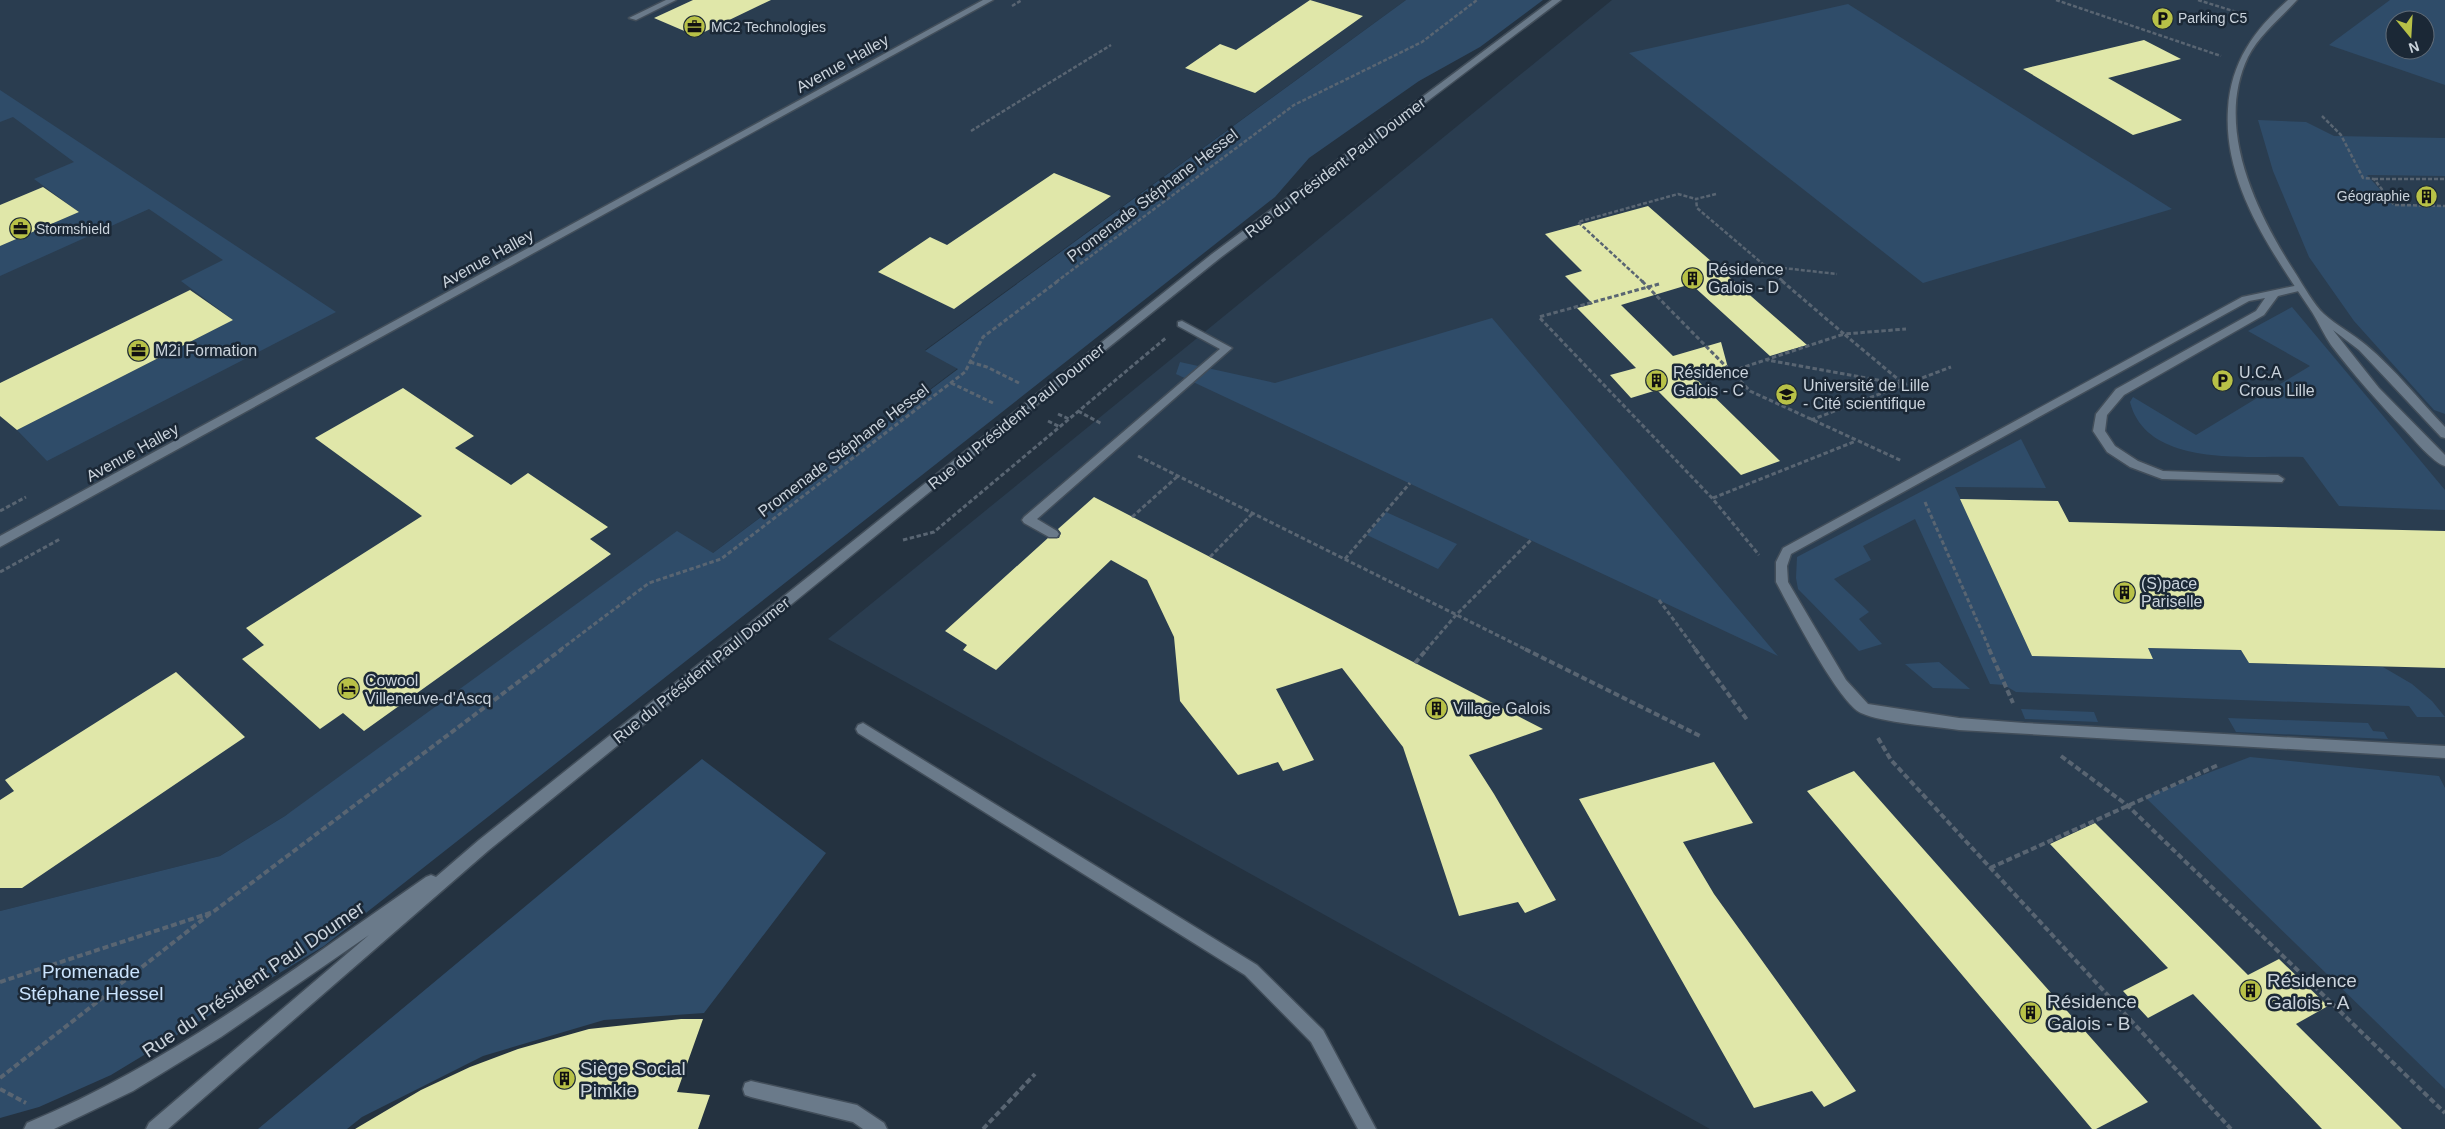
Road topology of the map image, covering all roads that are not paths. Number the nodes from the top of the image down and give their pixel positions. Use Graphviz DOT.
graph roads {
  1 [pos="672,0"];
  2 [pos="989,0"];
  3 [pos="1557,0"];
  4 [pos="2293,0"];
  5 [pos="633,18"];
  6 [pos="2299,288"];
  7 [pos="2275,292"];
  8 [pos="2318,315"];
  9 [pos="1182,324"];
  10 [pos="2445,434"];
  11 [pos="2445,462"];
  12 [pos="2278,479"];
  13 [pos="1053,534"];
  14 [pos="0,542"];
  15 [pos="863,729"];
  16 [pos="2445,752"];
  17 [pos="484,845"];
  18 [pos="750,1089"];
  19 [pos="34,1129"];
  20 [pos="155,1129"];
  21 [pos="878,1129"];
  22 [pos="1367,1129"];
  1 -- 5 [label="street"];
  2 -- 14 [label="street, Avenue Halley"];
  3 -- 17 [label="street, Rue du Président Paul Doumer"];
  4 -- 6 [label="street"];
  6 -- 7 [label="street"];
  6 -- 8 [label="street"];
  7 -- 12 [label="street"];
  7 -- 16 [label="street"];
  8 -- 10 [label="street"];
  8 -- 11 [label="street"];
  9 -- 13 [label="street"];
  15 -- 22 [label="street"];
  17 -- 19 [label="street, Rue du Président Paul Doumer"];
  17 -- 20 [label="street, Rue du Président Paul Doumer"];
  18 -- 21 [label="street"];
}
